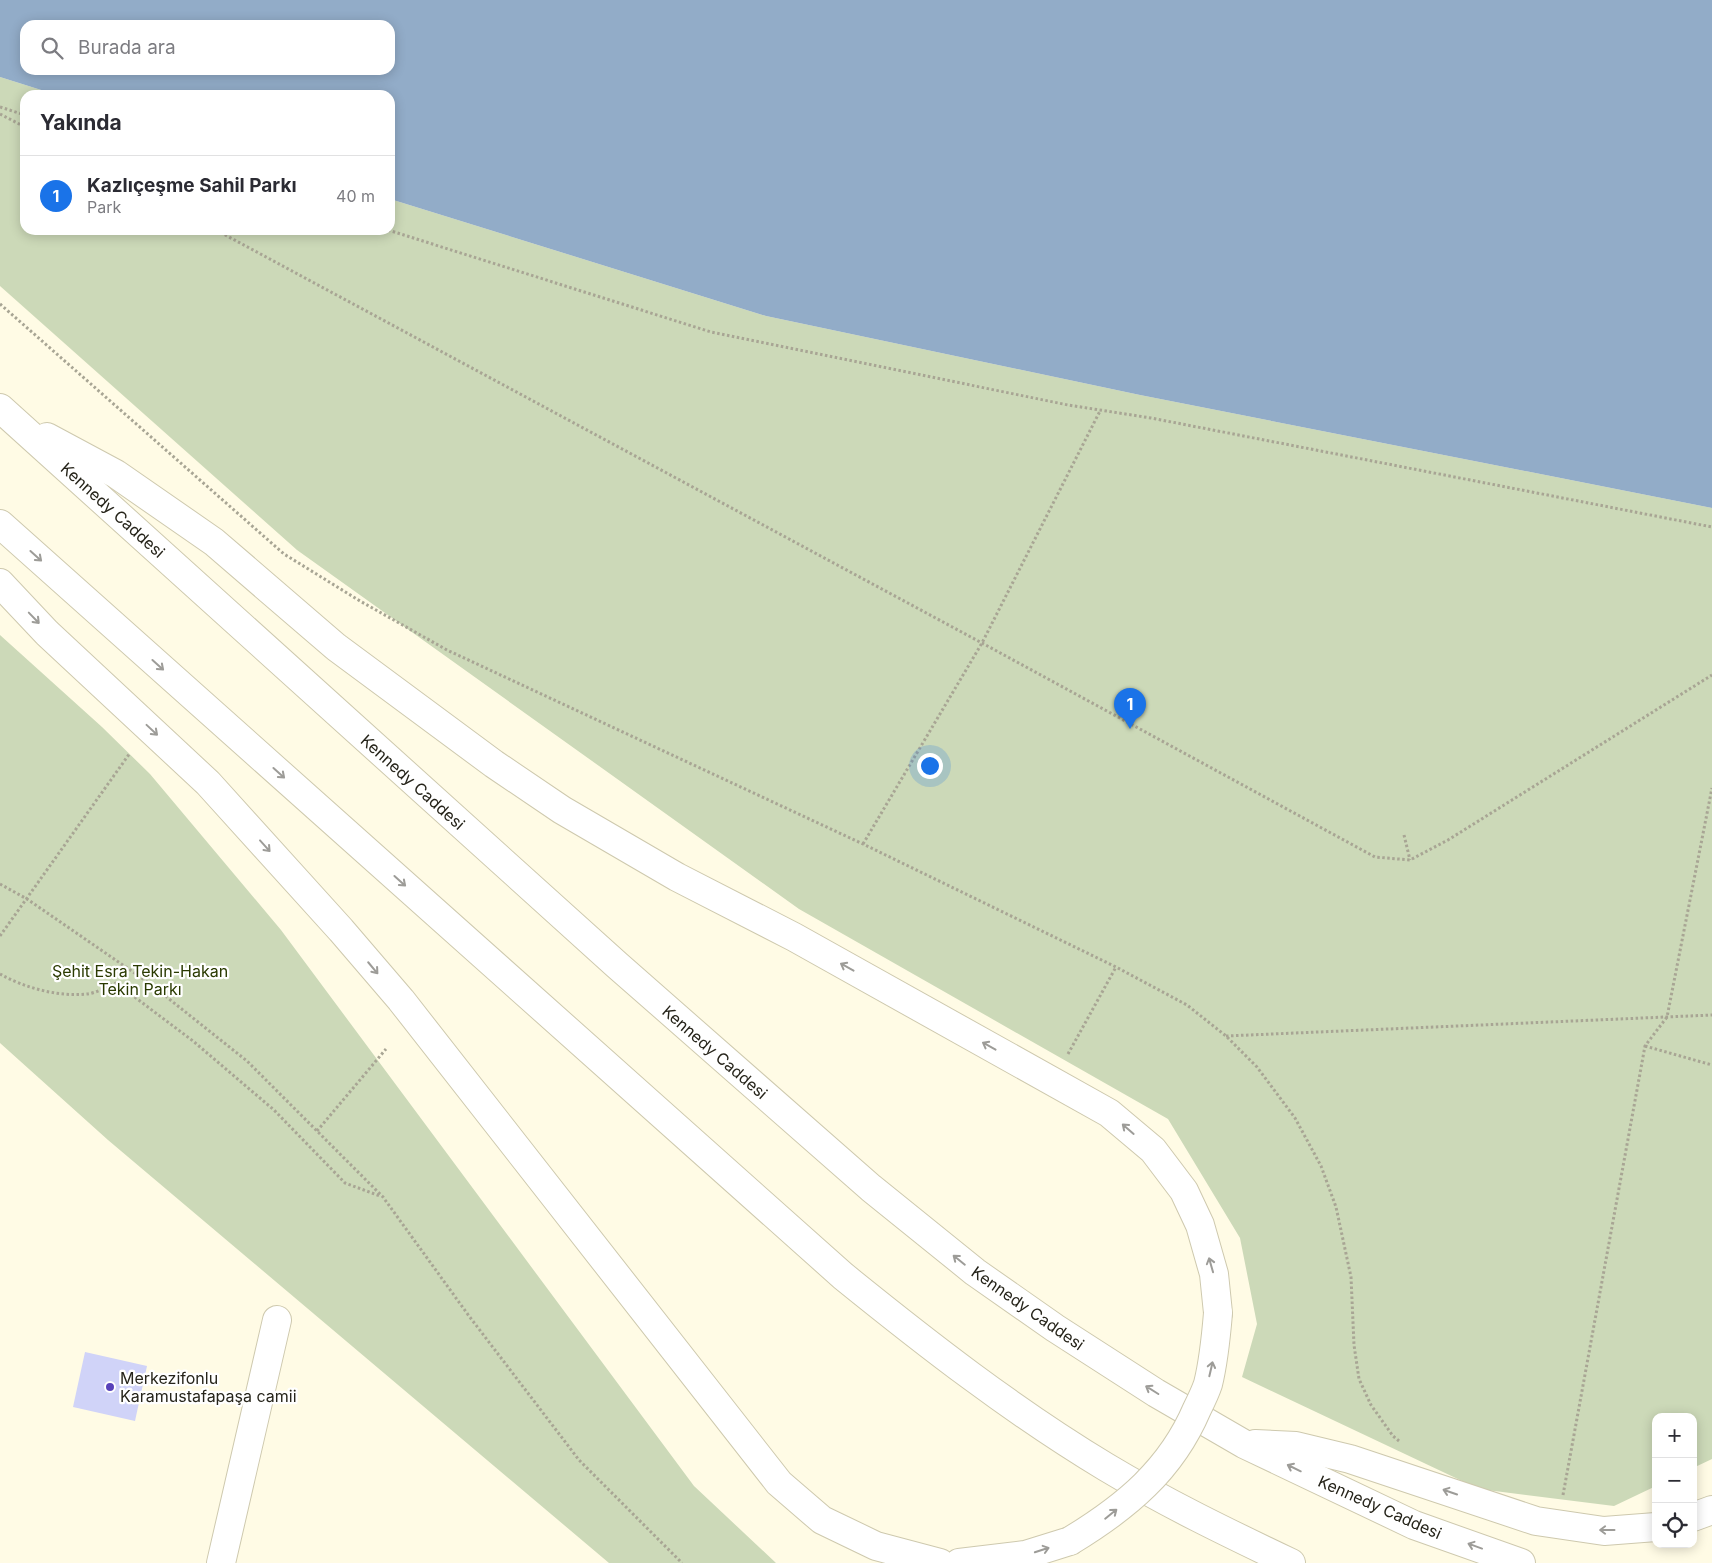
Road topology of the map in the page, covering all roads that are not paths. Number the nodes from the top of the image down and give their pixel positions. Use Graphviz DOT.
graph roads {
  1 [pos="3,411"];
  2 [pos="0,524"];
  3 [pos="0,583"];
  4 [pos="277,1320"];
  5 [pos="1244,1444"];
  6 [pos="1712,1510"];
  7 [pos="1697,1516"];
  8 [pos="1652,1527"];
  9 [pos="221,1563"];
  10 [pos="940,1563"];
  11 [pos="959,1563"];
  12 [pos="1291,1563"];
  13 [pos="1521,1563"];
  5 -- 1 [label="main road, Kennedy Caddesi, one-way"];
  11 -- 1 [label="main road, one-way, bridge"];
  2 -- 12 [label="main road, one-way"];
  3 -- 10 [label="main road, one-way"];
  4 -- 9 [label="main road"];
  8 -- 5 [label="main road, one-way"];
  13 -- 5 [label="main road, Kennedy Caddesi, one-way"];
  6 -- 7 [label="main road"];
}
